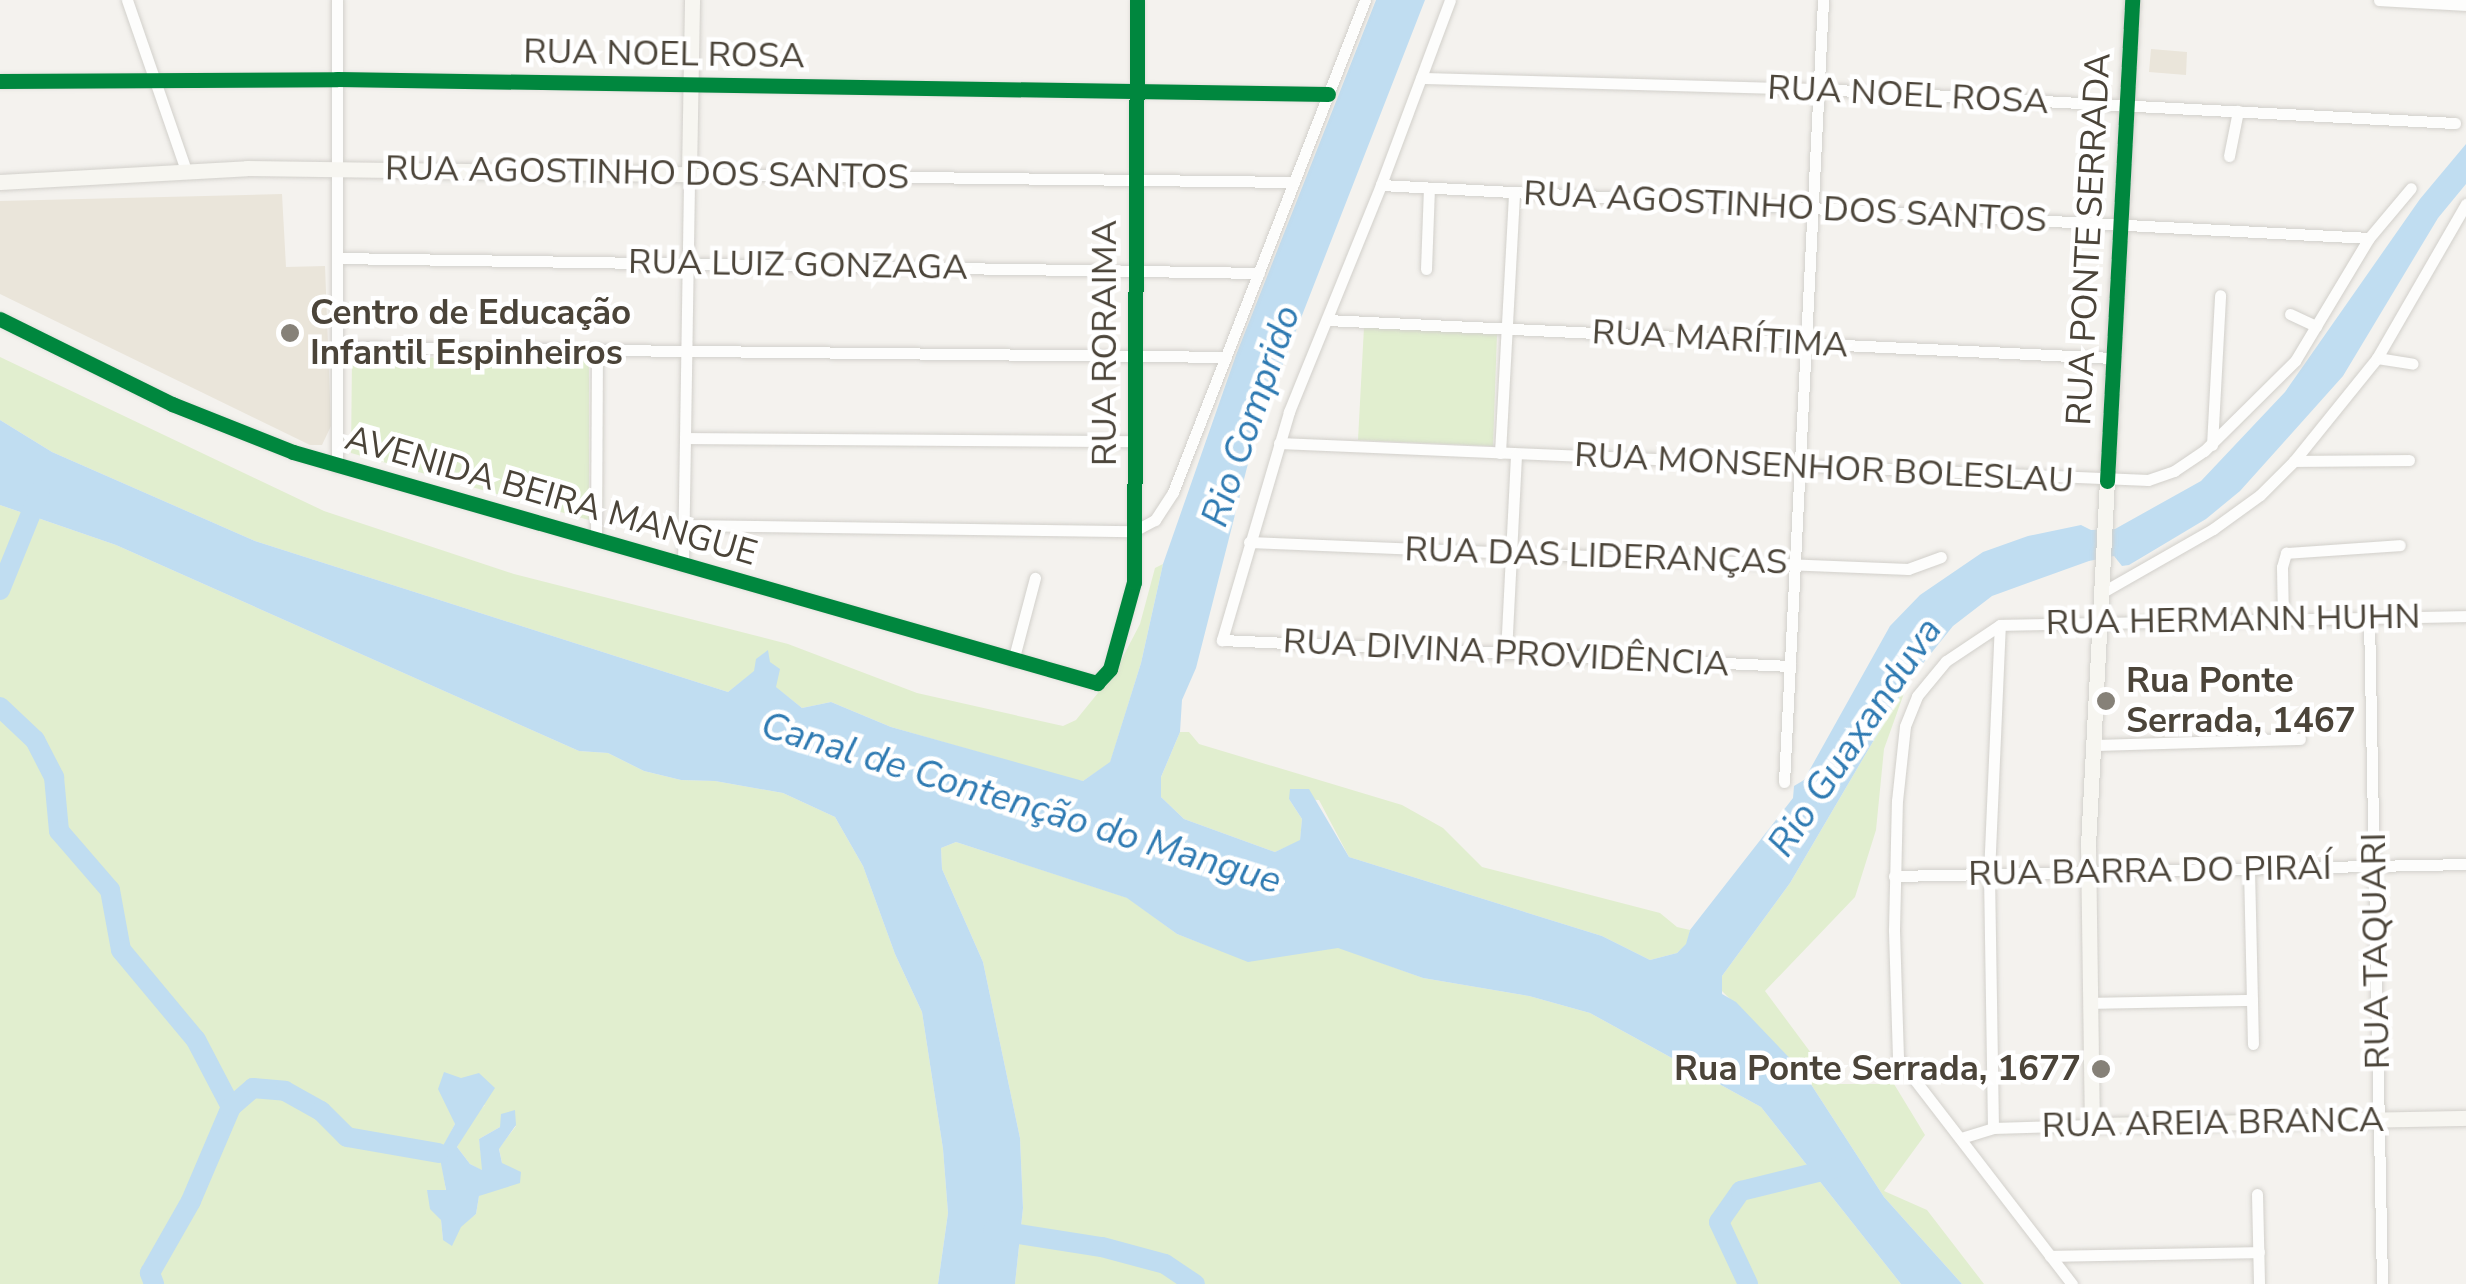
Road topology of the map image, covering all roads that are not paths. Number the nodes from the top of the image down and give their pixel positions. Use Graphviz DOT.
graph roads {
  1 [pos="126,0"];
  2 [pos="337,0"];
  3 [pos="692,0"];
  4 [pos="1137,0"];
  5 [pos="1364,0"];
  6 [pos="1450,0"];
  7 [pos="1823,0"];
  8 [pos="2132,0"];
  9 [pos="2379,0"];
  10 [pos="2391,0"];
  11 [pos="2466,4"];
  12 [pos="1421,78"];
  13 [pos="337,79"];
  14 [pos="155,80"];
  15 [pos="0,82"];
  16 [pos="690,84"];
  17 [pos="1818,89"];
  18 [pos="1136,91"];
  19 [pos="1328,94"];
  20 [pos="2126,105"];
  21 [pos="2238,111"];
  22 [pos="2454,122"];
  23 [pos="2229,156"];
  24 [pos="337,169"];
  25 [pos="186,170"];
  26 [pos="689,174"];
  27 [pos="1136,180"];
  28 [pos="0,182"];
  29 [pos="1294,182"];
  30 [pos="1382,185"];
  31 [pos="1430,188"];
  32 [pos="2411,188"];
  33 [pos="1514,192"];
  34 [pos="2466,204"];
  35 [pos="1812,208"];
  36 [pos="2120,224"];
  37 [pos="2368,238"];
  38 [pos="337,258"];
  39 [pos="688,264"];
  40 [pos="1136,270"];
  41 [pos="1426,270"];
  42 [pos="1258,273"];
  43 [pos="2220,295"];
  44 [pos="2290,314"];
  45 [pos="0,319"];
  46 [pos="1327,320"];
  47 [pos="2316,326"];
  48 [pos="1507,328"];
  49 [pos="1806,343"];
  50 [pos="337,347"];
  51 [pos="597,350"];
  52 [pos="686,350"];
  53 [pos="1135,355"];
  54 [pos="1226,357"];
  55 [pos="2113,358"];
  56 [pos="2377,358"];
  57 [pos="2413,364"];
  58 [pos="685,438"];
  59 [pos="1135,441"];
  60 [pos="1278,443"];
  61 [pos="2212,445"];
  62 [pos="1500,453"];
  63 [pos="1516,454"];
  64 [pos="2410,460"];
  65 [pos="2294,461"];
  66 [pos="337,466"];
  67 [pos="1800,466"];
  68 [pos="2107,480"];
  69 [pos="683,525"];
  70 [pos="1134,531"];
  71 [pos="596,540"];
  72 [pos="1248,542"];
  73 [pos="2400,545"];
  74 [pos="1511,553"];
  75 [pos="1940,557"];
  76 [pos="1795,565"];
  77 [pos="682,566"];
  78 [pos="1035,578"];
  79 [pos="2102,593"];
  80 [pos="2466,616"];
  81 [pos="2370,618"];
  82 [pos="2283,620"];
  83 [pos="2100,624"];
  84 [pos="2000,625"];
  85 [pos="1506,653"];
  86 [pos="1012,660"];
  87 [pos="1790,666"];
  88 [pos="1102,680"];
  89 [pos="2300,739"];
  90 [pos="2093,744"];
  91 [pos="1784,782"];
  92 [pos="2466,864"];
  93 [pos="2374,866"];
  94 [pos="2250,869"];
  95 [pos="2088,872"];
  96 [pos="1989,874"];
  97 [pos="1894,876"];
  98 [pos="2252,1000"];
  99 [pos="2090,1003"];
  100 [pos="2254,1044"];
  101 [pos="2466,1118"];
  102 [pos="2379,1120"];
  103 [pos="2092,1125"];
  104 [pos="1993,1128"];
  105 [pos="1961,1138"];
  106 [pos="2257,1194"];
  107 [pos="2258,1252"];
  108 [pos="2050,1256"];
  109 [pos="2072,1284"];
  110 [pos="2259,1284"];
  111 [pos="2382,1284"];
  1 -- 14 [label="street"];
  2 -- 13 [label="street"];
  3 -- 16 [label="street"];
  4 -- 18 [label="street, RUA RORAIMA"];
  5 -- 19 [label="street"];
  6 -- 12 [label="street"];
  7 -- 17 [label="street"];
  8 -- 20 [label="street, RUA PONTE SERRADA"];
  9 -- 10 [label="street"];
  10 -- 11 [label="street"];
  12 -- 17 [label="street, RUA NOEL ROSA"];
  12 -- 30 [label="street"];
  13 -- 14 [label="street, RUA NOEL ROSA"];
  13 -- 16 [label="street, RUA NOEL ROSA"];
  13 -- 24 [label="street"];
  14 -- 15 [label="street, RUA NOEL ROSA"];
  14 -- 25 [label="street"];
  16 -- 18 [label="street, RUA NOEL ROSA"];
  16 -- 26 [label="street"];
  17 -- 20 [label="street, RUA NOEL ROSA"];
  17 -- 35 [label="street"];
  18 -- 19 [label="street, RUA NOEL ROSA"];
  18 -- 27 [label="street, RUA RORAIMA"];
  19 -- 29 [label="street"];
  20 -- 21 [label="street, RUA NOEL ROSA"];
  20 -- 36 [label="street, RUA PONTE SERRADA"];
  21 -- 22 [label="street, RUA NOEL ROSA"];
  21 -- 23 [label="street"];
  24 -- 25 [label="street, RUA AGOSTINHO DOS SANTOS"];
  24 -- 26 [label="street, RUA AGOSTINHO DOS SANTOS"];
  24 -- 38 [label="street"];
  25 -- 28 [label="street, RUA AGOSTINHO DOS SANTOS"];
  26 -- 27 [label="street, RUA AGOSTINHO DOS SANTOS"];
  26 -- 39 [label="street"];
  27 -- 29 [label="street, RUA AGOSTINHO DOS SANTOS"];
  27 -- 40 [label="street, RUA RORAIMA"];
  29 -- 42 [label="street"];
  30 -- 31 [label="street, RUA AGOSTINHO DOS SANTOS"];
  30 -- 46 [label="street"];
  31 -- 33 [label="street, RUA AGOSTINHO DOS SANTOS"];
  31 -- 41 [label="street"];
  32 -- 37 [label="street, RUA MONSENHOR BOLESLAU"];
  33 -- 35 [label="street, RUA AGOSTINHO DOS SANTOS"];
  33 -- 48 [label="street"];
  34 -- 56 [label="street"];
  35 -- 36 [label="street, RUA AGOSTINHO DOS SANTOS"];
  35 -- 49 [label="street"];
  36 -- 37 [label="street, RUA AGOSTINHO DOS SANTOS"];
  36 -- 55 [label="street, RUA PONTE SERRADA"];
  37 -- 47 [label="street, RUA MONSENHOR BOLESLAU"];
  38 -- 39 [label="street, RUA LUIZ GONZAGA"];
  38 -- 50 [label="street"];
  39 -- 40 [label="street, RUA LUIZ GONZAGA"];
  39 -- 52 [label="street"];
  40 -- 42 [label="street, RUA LUIZ GONZAGA"];
  40 -- 53 [label="street, RUA RORAIMA"];
  42 -- 54 [label="street"];
  43 -- 61 [label="street"];
  44 -- 47 [label="street"];
  45 -- 66 [label="street, AVENIDA BEIRA MANGUE"];
  46 -- 48 [label="street, RUA MARÍTIMA"];
  46 -- 60 [label="street"];
  47 -- 61 [label="street, RUA MONSENHOR BOLESLAU"];
  48 -- 49 [label="street, RUA MARÍTIMA"];
  48 -- 62 [label="street"];
  49 -- 55 [label="street, RUA MARÍTIMA"];
  49 -- 67 [label="street"];
  50 -- 51 [label="street"];
  50 -- 66 [label="street"];
  51 -- 52 [label="street"];
  51 -- 71 [label="street"];
  52 -- 53 [label="street"];
  52 -- 58 [label="street"];
  53 -- 54 [label="street"];
  53 -- 59 [label="street, RUA RORAIMA"];
  54 -- 70 [label="street"];
  55 -- 68 [label="street, RUA PONTE SERRADA"];
  56 -- 57 [label="street"];
  56 -- 65 [label="street"];
  58 -- 59 [label="street"];
  58 -- 69 [label="street"];
  59 -- 70 [label="street, RUA RORAIMA"];
  60 -- 62 [label="street, RUA MONSENHOR BOLESLAU"];
  60 -- 72 [label="street"];
  61 -- 68 [label="street, RUA MONSENHOR BOLESLAU"];
  62 -- 63 [label="street, RUA MONSENHOR BOLESLAU"];
  63 -- 67 [label="street, RUA MONSENHOR BOLESLAU"];
  63 -- 74 [label="street"];
  64 -- 65 [label="street"];
  65 -- 79 [label="street"];
  66 -- 71 [label="street, AVENIDA BEIRA MANGUE"];
  67 -- 68 [label="street, RUA MONSENHOR BOLESLAU"];
  67 -- 76 [label="street"];
  68 -- 79 [label="street, RUA PONTE SERRADA"];
  69 -- 70 [label="street"];
  69 -- 77 [label="street"];
  70 -- 88 [label="street, RUA RORAIMA"];
  71 -- 77 [label="street, AVENIDA BEIRA MANGUE"];
  72 -- 74 [label="street, RUA DAS LIDERANÇAS"];
  72 -- 85 [label="street, RUA DIVINA PROVIDÊNCIA"];
  73 -- 82 [label="street"];
  74 -- 76 [label="street, RUA DAS LIDERANÇAS"];
  74 -- 85 [label="street"];
  75 -- 76 [label="street, RUA DAS LIDERANÇAS"];
  76 -- 87 [label="street"];
  77 -- 86 [label="street, AVENIDA BEIRA MANGUE"];
  78 -- 86 [label="street"];
  79 -- 83 [label="street, RUA PONTE SERRADA"];
  80 -- 81 [label="street, RUA HERMANN HUHN"];
  81 -- 82 [label="street, RUA HERMANN HUHN"];
  81 -- 93 [label="street, RUA TAQUARI"];
  82 -- 83 [label="street, RUA HERMANN HUHN"];
  83 -- 84 [label="street, RUA HERMANN HUHN"];
  83 -- 90 [label="street, RUA PONTE SERRADA"];
  84 -- 96 [label="street"];
  84 -- 97 [label="street"];
  85 -- 87 [label="street, RUA DIVINA PROVIDÊNCIA"];
  86 -- 88 [label="street, AVENIDA BEIRA MANGUE"];
  87 -- 91 [label="street"];
  89 -- 90 [label="street"];
  90 -- 95 [label="street, RUA PONTE SERRADA"];
  92 -- 93 [label="street, RUA BARRA DO PIRAÍ"];
  93 -- 94 [label="street, RUA BARRA DO PIRAÍ"];
  93 -- 102 [label="street, RUA TAQUARI"];
  94 -- 95 [label="street, RUA BARRA DO PIRAÍ"];
  94 -- 98 [label="street"];
  95 -- 96 [label="street, RUA BARRA DO PIRAÍ"];
  95 -- 99 [label="street, RUA PONTE SERRADA"];
  96 -- 97 [label="street, RUA BARRA DO PIRAÍ"];
  96 -- 104 [label="street"];
  97 -- 105 [label="street"];
  98 -- 99 [label="street"];
  98 -- 100 [label="street"];
  99 -- 103 [label="street, RUA PONTE SERRADA"];
  101 -- 102 [label="street, RUA AREIA BRANCA"];
  102 -- 103 [label="street, RUA AREIA BRANCA"];
  102 -- 111 [label="street, RUA TAQUARI"];
  103 -- 104 [label="street, RUA AREIA BRANCA"];
  104 -- 105 [label="street, RUA AREIA BRANCA"];
  105 -- 108 [label="street"];
  106 -- 107 [label="street"];
  107 -- 108 [label="street"];
  107 -- 110 [label="street"];
  108 -- 109 [label="street"];
}
